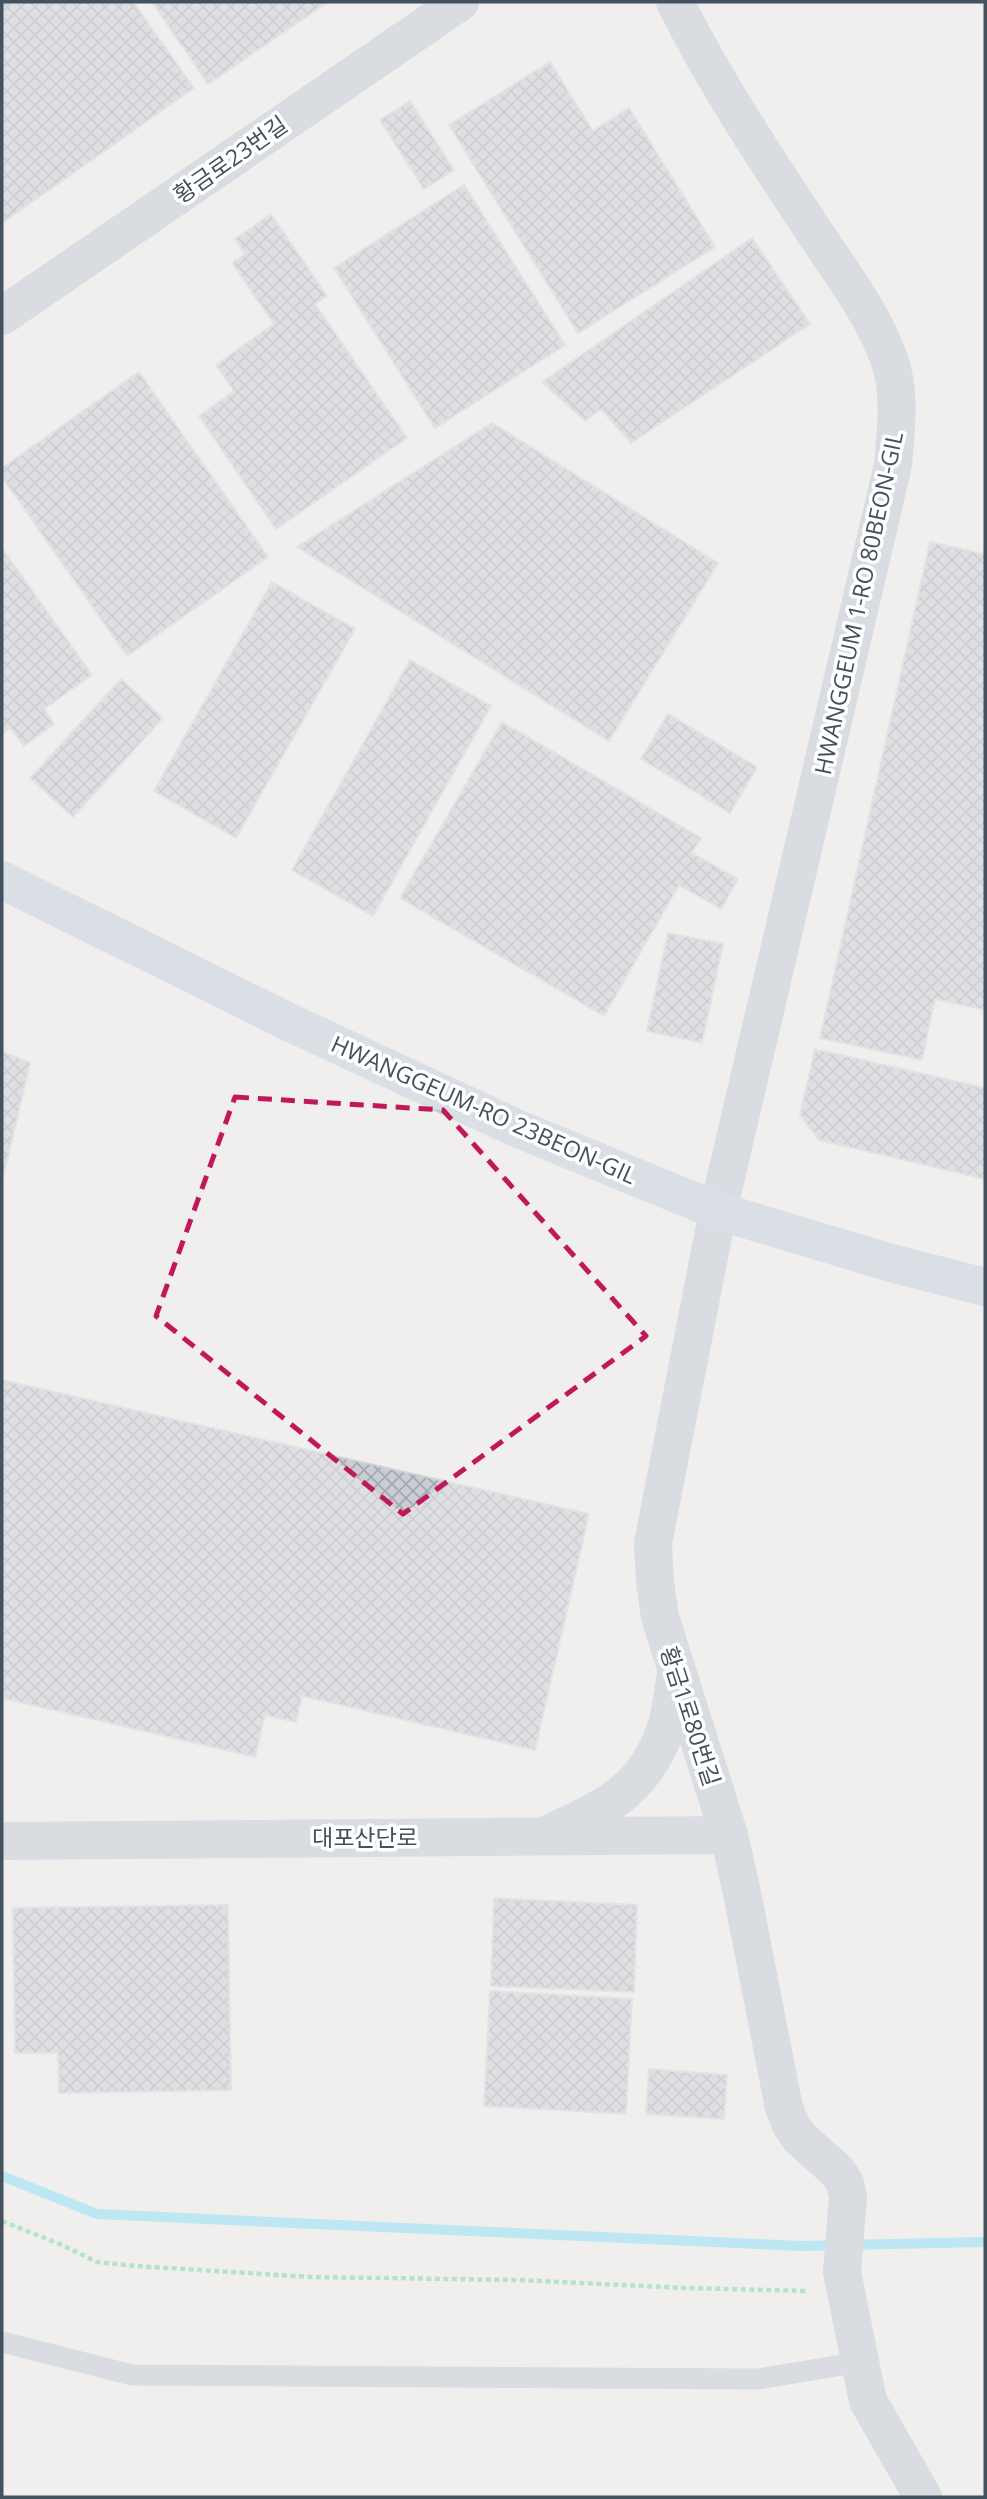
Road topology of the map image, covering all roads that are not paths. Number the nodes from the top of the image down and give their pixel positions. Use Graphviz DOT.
graph roads {
  1 [pos="460,2"];
  2 [pos="675,2"];
  3 [pos="2,316"];
  4 [pos="2,880"];
  5 [pos="718,1211"];
  6 [pos="985,1287"];
  7 [pos="677,1669"];
  8 [pos="729,1835"];
  9 [pos="543,1836"];
  10 [pos="2,1841"];
  11 [pos="2,2342"];
  12 [pos="860,2362"];
  13 [pos="923,2497"];
  1 -- 3 [label="street, 황금로23번길"];
  2 -- 5 [label="street, HWANGGEUM 1-RO 80BEON-GIL"];
  4 -- 5 [label="street, HWANGGEUM-RO 23BEON-GIL"];
  5 -- 6 [label="street, HWANGGEUM-RO 23BEON-GIL"];
  5 -- 7 [label="street, 황금1로80번길"];
  7 -- 8 [label="street, 황금1로80번길"];
  7 -- 9 [label="street"];
  8 -- 9 [label="street, 대포산단로"];
  8 -- 12 [label="street, 황금1로80번길"];
  9 -- 10 [label="street, 대포산단로"];
  11 -- 12 [label="lane"];
  12 -- 13 [label="street"];
}
